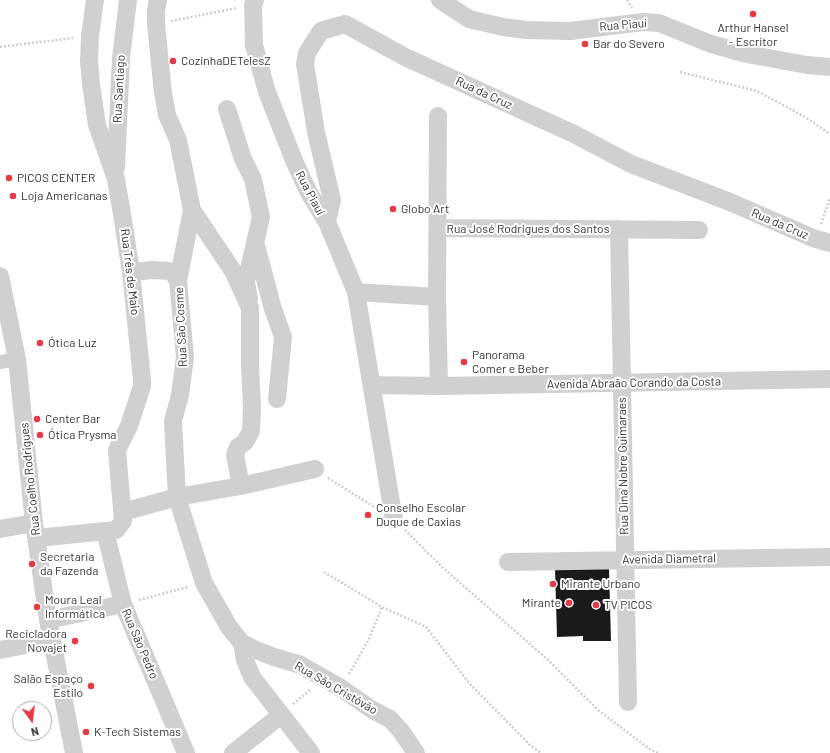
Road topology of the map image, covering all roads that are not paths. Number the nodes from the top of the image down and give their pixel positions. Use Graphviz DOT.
graph roads {
  1 [pos="95,0"];
  2 [pos="128,0"];
  3 [pos="158,0"];
  4 [pos="255,0"];
  5 [pos="440,0"];
  6 [pos="830,67"];
  7 [pos="227,109"];
  8 [pos="438,116"];
  9 [pos="116,179"];
  10 [pos="192,210"];
  11 [pos="327,222"];
  12 [pos="438,228"];
  13 [pos="619,229"];
  14 [pos="699,230"];
  15 [pos="822,241"];
  16 [pos="256,244"];
  17 [pos="131,272"];
  18 [pos="0,276"];
  19 [pos="178,281"];
  20 [pos="356,292"];
  21 [pos="437,297"];
  22 [pos="250,308"];
  23 [pos="8,360"];
  24 [pos="830,379"];
  25 [pos="621,384"];
  26 [pos="372,385"];
  27 [pos="439,386"];
  28 [pos="277,399"];
  29 [pos="315,469"];
  30 [pos="241,486"];
  31 [pos="177,497"];
  32 [pos="123,512"];
  33 [pos="394,520"];
  34 [pos="0,528"];
  35 [pos="35,531"];
  36 [pos="105,531"];
  37 [pos="830,557"];
  38 [pos="626,560"];
  39 [pos="508,562"];
  40 [pos="123,604"];
  41 [pos="48,620"];
  42 [pos="51,640"];
  43 [pos="242,643"];
  44 [pos="0,650"];
  45 [pos="628,702"];
  46 [pos="281,714"];
  47 [pos="74,753"];
  48 [pos="186,753"];
  49 [pos="233,753"];
  50 [pos="311,753"];
  51 [pos="416,753"];
  1 -- 9 [label="street, Rua Três de Maio"];
  2 -- 9 [label="street, Rua Santiago"];
  3 -- 10 [label="street, Rua São Cosme"];
  4 -- 11 [label="street, Rua Piauí"];
  5 -- 6 [label="street, Rua Piauí"];
  7 -- 16 [label="street"];
  8 -- 12 [label="street"];
  9 -- 17 [label="street, Rua Três de Maio"];
  10 -- 19 [label="street, Rua São Cosme"];
  10 -- 22 [label="street"];
  11 -- 15 [label="street, Rua da Cruz"];
  11 -- 20 [label="street, Rua Piauí"];
  12 -- 13 [label="street, Rua José Rodrigues dos Santos"];
  12 -- 21 [label="street"];
  13 -- 14 [label="street, Rua José Rodrigues dos Santos"];
  13 -- 25 [label="street, Rua Dina Nobre Guimaraes"];
  16 -- 22 [label="street"];
  16 -- 28 [label="street"];
  17 -- 19 [label="street"];
  17 -- 32 [label="street, Rua Três de Maio"];
  18 -- 23 [label="street, Rua Coelho Rodrigues"];
  19 -- 31 [label="street, Rua São Cosme"];
  20 -- 21 [label="street"];
  20 -- 26 [label="street, Rua Piauí"];
  21 -- 27 [label="street"];
  22 -- 30 [label="street"];
  23 -- 35 [label="street, Rua Coelho Rodrigues"];
  24 -- 25 [label="street, Avenida Abraão Corando da Costa"];
  25 -- 27 [label="street, Avenida Abraão Corando da Costa"];
  25 -- 38 [label="street, Rua Dina Nobre Guimaraes"];
  26 -- 27 [label="street, Avenida Abraão Corando da Costa"];
  26 -- 33 [label="street, Rua Piauí"];
  29 -- 30 [label="street"];
  30 -- 31 [label="street"];
  31 -- 32 [label="street"];
  31 -- 43 [label="street, Rua São Cosme"];
  32 -- 36 [label="street, Rua Três de Maio"];
  34 -- 35 [label="street"];
  35 -- 36 [label="street"];
  35 -- 41 [label="street, Rua Coelho Rodrigues"];
  36 -- 40 [label="street, Rua São Pedro"];
  37 -- 38 [label="street, Avenida Diametral"];
  38 -- 39 [label="street, Avenida Diametral"];
  38 -- 45 [label="street, Rua Dina Nobre Guimaraes"];
  40 -- 41 [label="street"];
  40 -- 48 [label="street, Rua São Pedro"];
  41 -- 42 [label="street, Rua Coelho Rodrigues"];
  42 -- 44 [label="street"];
  42 -- 47 [label="street, Rua Coelho Rodrigues"];
  43 -- 46 [label="street"];
  43 -- 51 [label="street, Rua São Cristóvão"];
  46 -- 49 [label="street"];
  46 -- 50 [label="street"];
}
